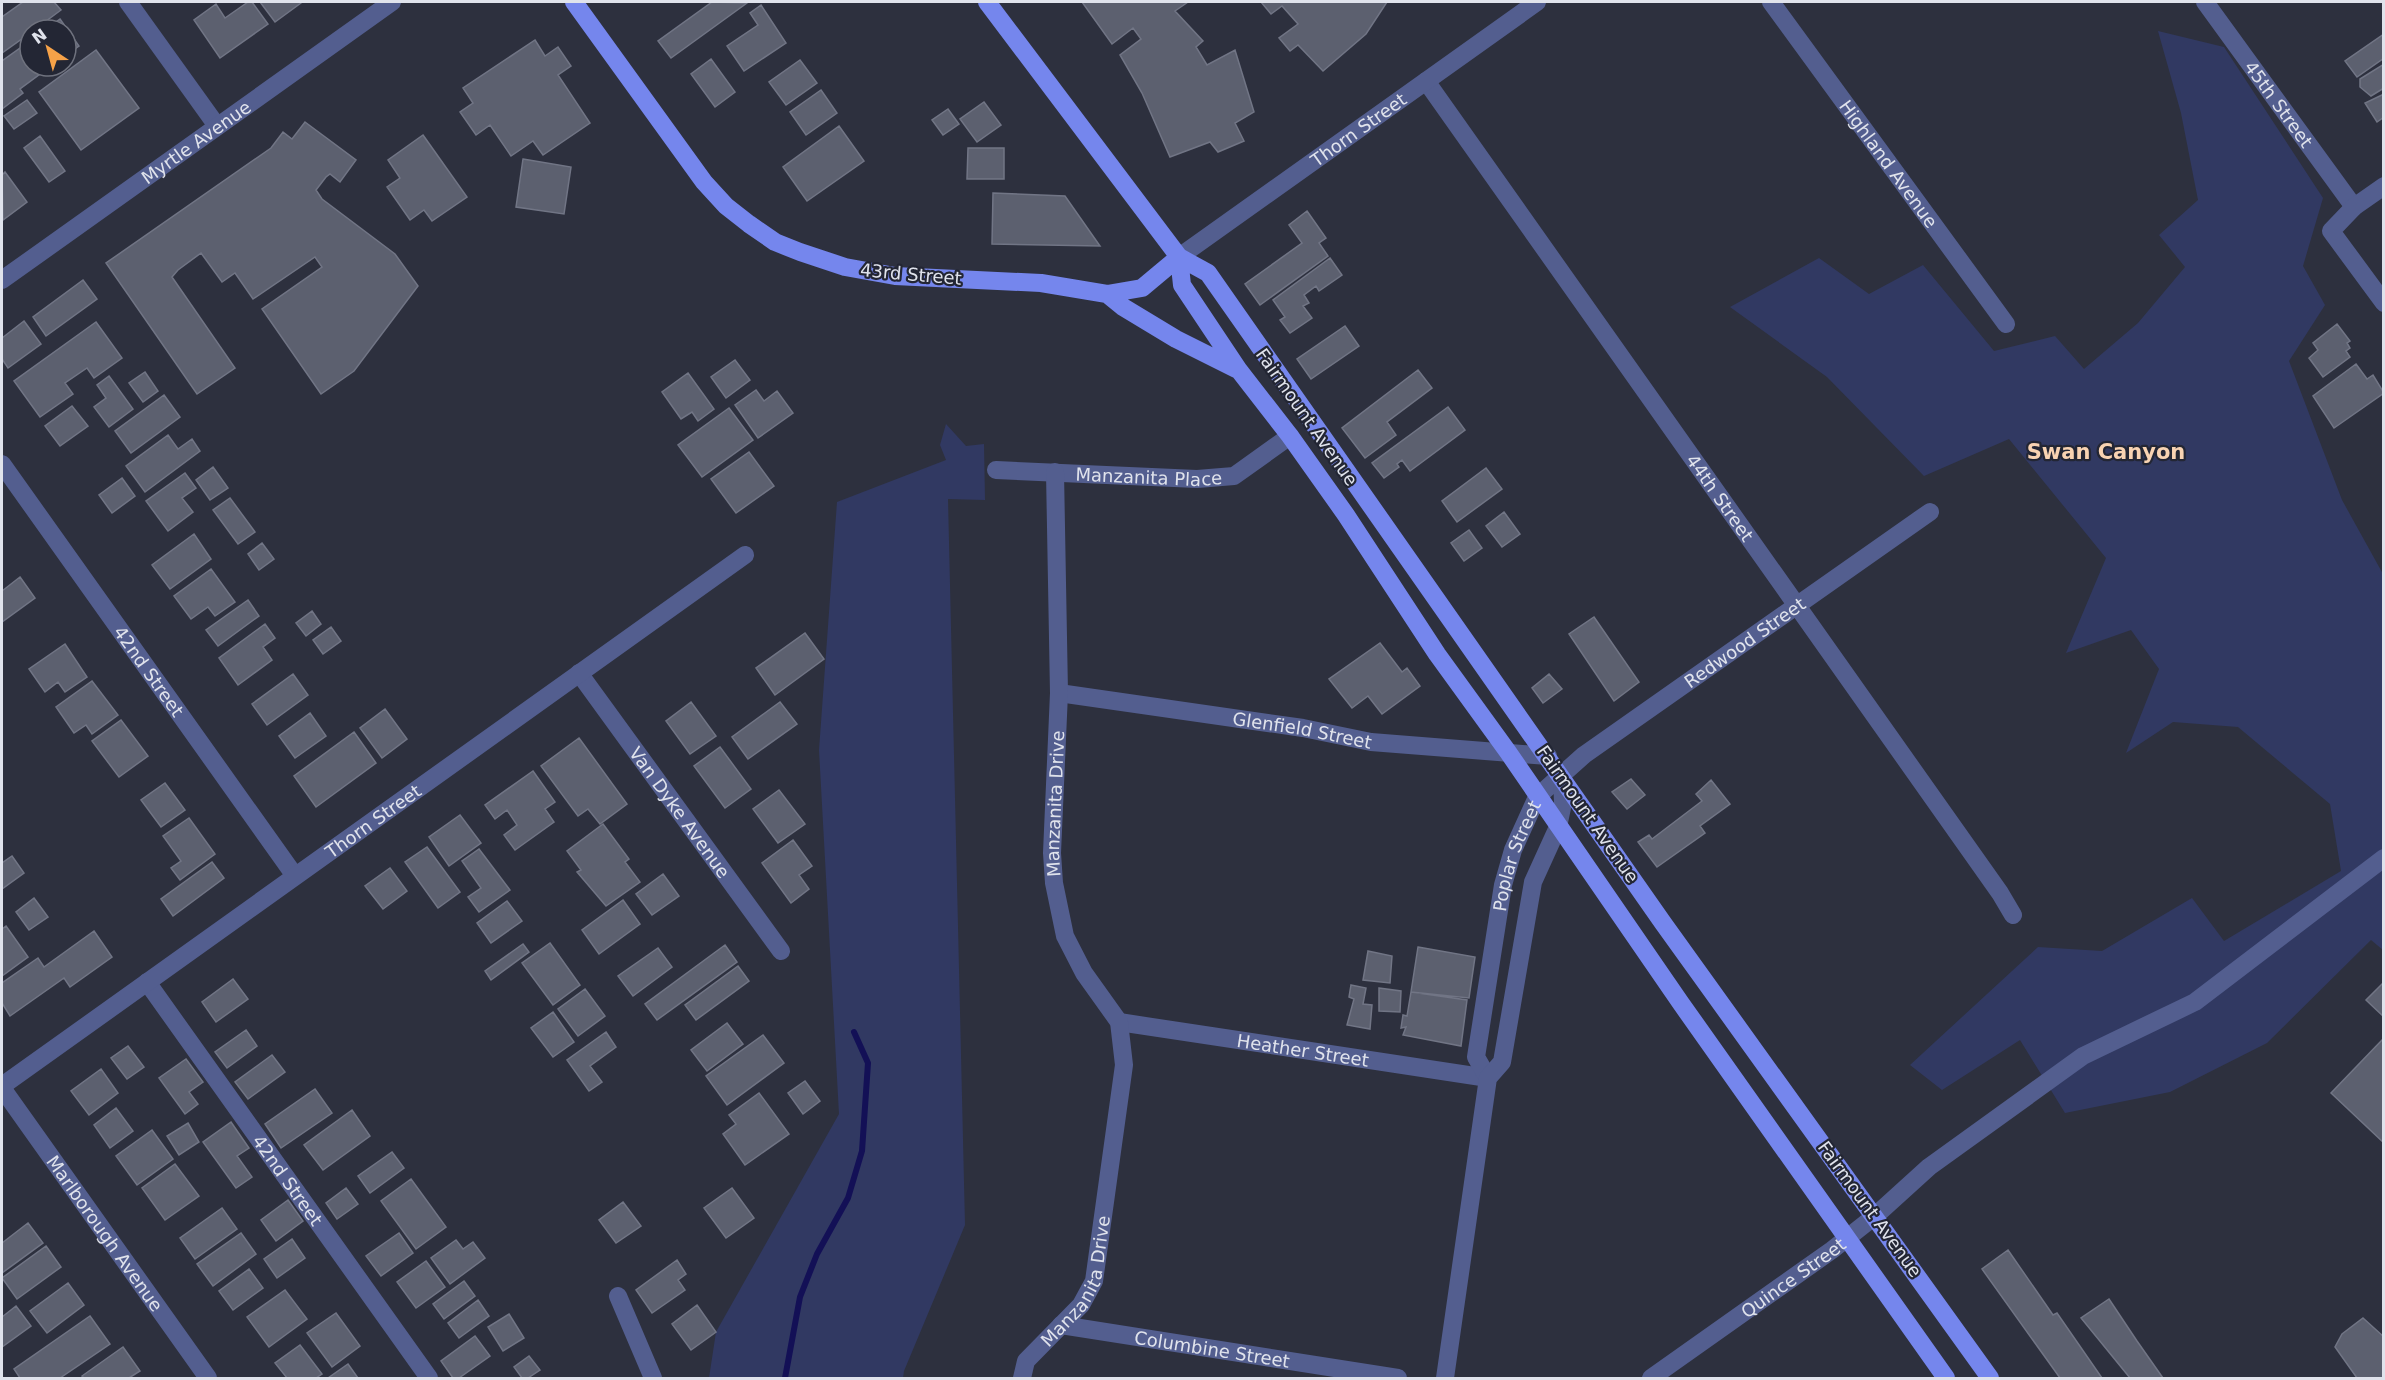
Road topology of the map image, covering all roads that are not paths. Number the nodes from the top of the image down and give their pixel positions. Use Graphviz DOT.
graph roads {
  1 [pos="128,2"];
  2 [pos="392,2"];
  3 [pos="574,2"];
  4 [pos="987,2"];
  5 [pos="1537,2"];
  6 [pos="1770,2"];
  7 [pos="2205,2"];
  8 [pos="1426,81"];
  9 [pos="217,126"];
  10 [pos="2384,186"];
  11 [pos="2354,207"];
  12 [pos="1179,257"];
  13 [pos="2,280"];
  14 [pos="1107,294"];
  15 [pos="2384,303"];
  16 [pos="2006,324"];
  17 [pos="1238,369"];
  18 [pos="1290,436"];
  19 [pos="2,464"];
  20 [pos="996,470"];
  21 [pos="1055,472"];
  22 [pos="1930,512"];
  23 [pos="744,555"];
  24 [pos="1797,606"];
  25 [pos="579,673"];
  26 [pos="1059,693"];
  27 [pos="1508,752"];
  28 [pos="1548,756"];
  29 [pos="1562,777"];
  30 [pos="1537,797"];
  31 [pos="1558,827"];
  32 [pos="2384,858"];
  33 [pos="295,876"];
  34 [pos="2013,915"];
  35 [pos="781,951"];
  36 [pos="147,982"];
  37 [pos="1119,1022"];
  38 [pos="1488,1078"];
  39 [pos="2,1087"];
  40 [pos="1875,1216"];
  41 [pos="1847,1239"];
  42 [pos="618,1296"];
  43 [pos="1061,1324"];
  44 [pos="208,1378"];
  45 [pos="429,1378"];
  46 [pos="653,1378"];
  47 [pos="1022,1378"];
  48 [pos="1398,1378"];
  49 [pos="1445,1378"];
  50 [pos="1651,1378"];
  51 [pos="1947,1378"];
  52 [pos="1990,1378"];
  1 -- 9 [label="street"];
  2 -- 9 [label="street, Myrtle Avenue"];
  3 -- 14 [label="main road, 43rd Street"];
  4 -- 12 [label="main road, Fairmount Avenue"];
  5 -- 8 [label="street, Thorn Street"];
  6 -- 16 [label="street, Highland Avenue"];
  7 -- 11 [label="street, 45th Street"];
  8 -- 12 [label="street, Thorn Street"];
  8 -- 24 [label="street, 44th Street"];
  9 -- 13 [label="street, Myrtle Avenue"];
  10 -- 11 [label="street"];
  11 -- 15 [label="street"];
  12 -- 14 [label="main road"];
  12 -- 17 [label="main road, Fairmount Avenue"];
  12 -- 28 [label="main road, Fairmount Avenue"];
  14 -- 17 [label="main road, 43rd Street"];
  17 -- 18 [label="main road, Fairmount Avenue"];
  18 -- 21 [label="street, Manzanita Place"];
  18 -- 27 [label="main road, Fairmount Avenue"];
  19 -- 33 [label="street, 42nd Street"];
  20 -- 21 [label="street, Manzanita Place"];
  21 -- 26 [label="street, Manzanita Drive"];
  22 -- 24 [label="street, Redwood Street"];
  23 -- 25 [label="street, Thorn Street"];
  24 -- 29 [label="street, Redwood Street"];
  24 -- 34 [label="street, 44th Street"];
  25 -- 33 [label="street, Thorn Street"];
  25 -- 35 [label="street, Van Dyke Avenue"];
  26 -- 27 [label="street, Glenfield Street"];
  26 -- 37 [label="street, Manzanita Drive"];
  27 -- 28 [label="street, Glenfield Street"];
  27 -- 30 [label="main road, Fairmount Avenue"];
  28 -- 29 [label="main road, Fairmount Avenue"];
  29 -- 30 [label="street, Poplar Street"];
  29 -- 31 [label="street, Poplar Street"];
  29 -- 40 [label="main road, Fairmount Avenue"];
  30 -- 31 [label="main road, Fairmount Avenue"];
  30 -- 38 [label="street, Poplar Street"];
  31 -- 38 [label="street, Poplar Street"];
  31 -- 41 [label="main road, Fairmount Avenue"];
  32 -- 40 [label="street, Quince Street"];
  33 -- 36 [label="street, Thorn Street"];
  36 -- 39 [label="street, Thorn Street"];
  36 -- 45 [label="street, 42nd Street"];
  37 -- 38 [label="street, Heather Street"];
  37 -- 43 [label="street, Manzanita Drive"];
  38 -- 49 [label="street, Poplar Street"];
  39 -- 44 [label="street, Marlborough Avenue"];
  40 -- 41 [label="street, Quince Street"];
  40 -- 52 [label="main road, Fairmount Avenue"];
  41 -- 50 [label="street, Quince Street"];
  41 -- 51 [label="main road, Fairmount Avenue"];
  42 -- 46 [label="street"];
  43 -- 47 [label="street, Manzanita Drive"];
  43 -- 48 [label="street, Columbine Street"];
}
